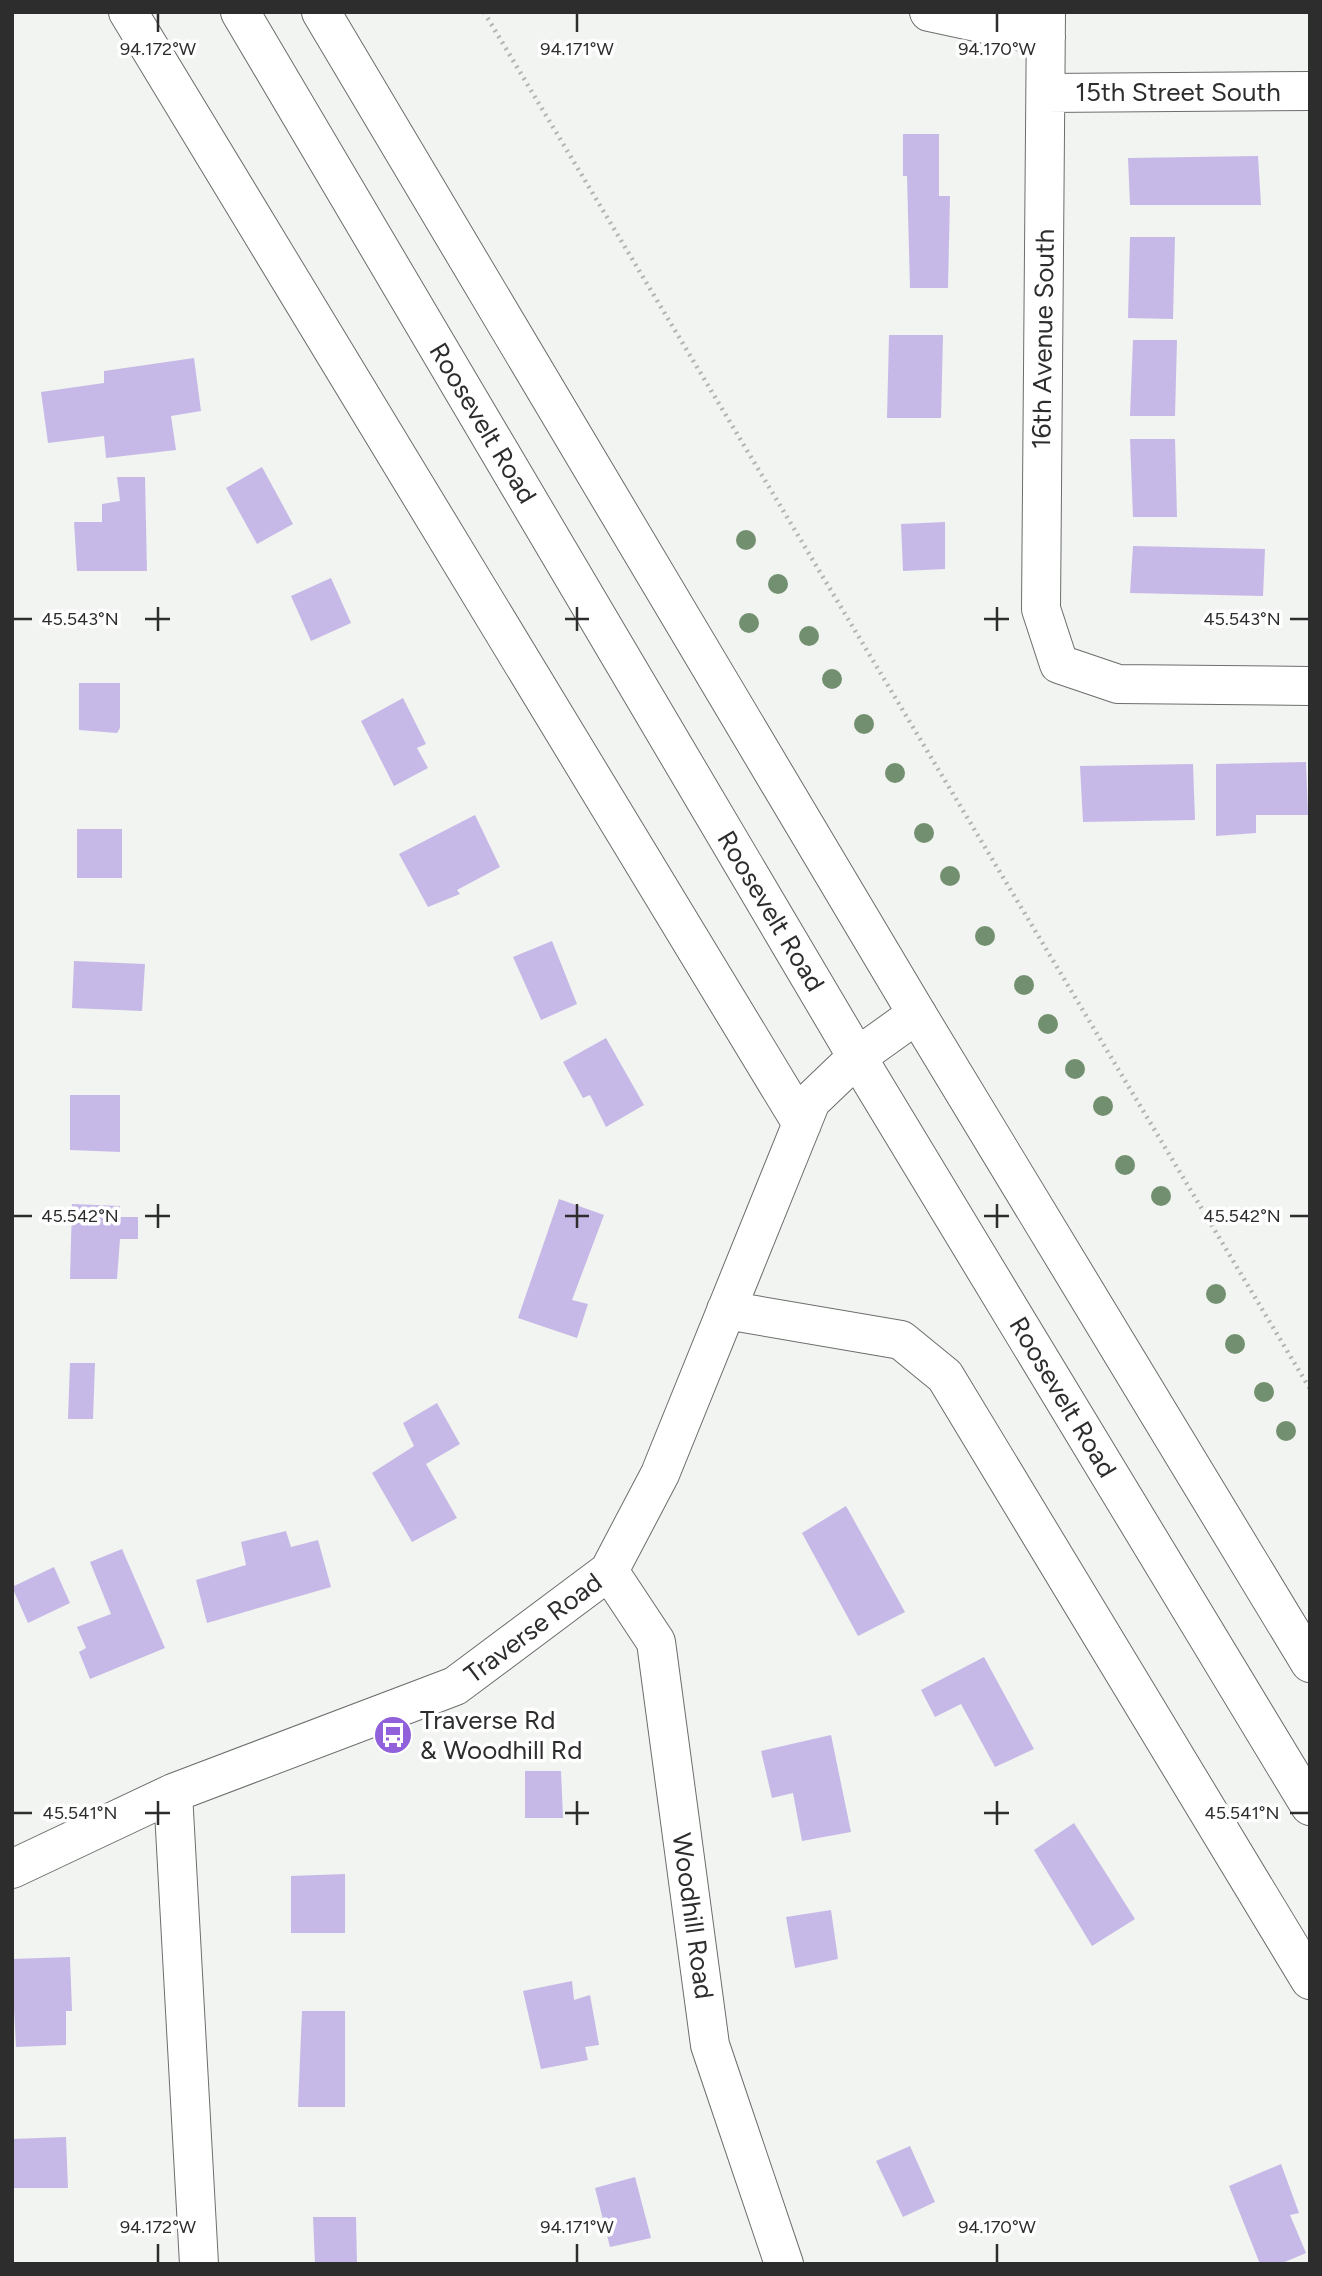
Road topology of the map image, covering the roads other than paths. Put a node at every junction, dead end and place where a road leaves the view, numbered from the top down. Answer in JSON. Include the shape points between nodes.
{"nodes":[{"id":1,"x":128,"y":12,"type":"edge"},
{"id":2,"x":240,"y":12,"type":"edge"},
{"id":3,"x":321,"y":12,"type":"edge"},
{"id":4,"x":929,"y":12,"type":"edge"},
{"id":5,"x":1046,"y":25,"type":"edge"},
{"id":6,"x":1310,"y":91,"type":"edge"},
{"id":7,"x":1046,"y":93,"type":"junction"},
{"id":8,"x":1310,"y":686,"type":"edge"},
{"id":9,"x":917,"y":1014,"type":"junction"},
{"id":10,"x":857,"y":1057,"type":"junction"},
{"id":11,"x":802,"y":1124,"type":"junction"},
{"id":12,"x":726,"y":1310,"type":"junction"},
{"id":13,"x":609,"y":1571,"type":"junction"},
{"id":14,"x":1310,"y":1663,"type":"edge"},
{"id":15,"x":173,"y":1793,"type":"junction"},
{"id":16,"x":1310,"y":1806,"type":"edge"},
{"id":17,"x":12,"y":1869,"type":"edge"},
{"id":18,"x":1310,"y":1980,"type":"edge"},
{"id":19,"x":199,"y":2264,"type":"edge"},
{"id":20,"x":784,"y":2264,"type":"edge"}],
"edges":[{"from":1,"to":11,"type":"street"},
{"from":2,"to":10,"type":"street","name":"Roosevelt Road"},
{"from":3,"to":9,"type":"street"},
{"from":4,"to":5,"type":"street"},
{"from":5,"to":7,"type":"street","name":"16th Avenue South"},
{"from":6,"to":7,"type":"street","name":"15th Street South"},
{"from":7,"to":8,"type":"street","name":"16th Avenue South","via":[[1041,609],[1059,664],[1118,684]]},
{"from":9,"to":10,"type":"street","name":"Traverse Road"},
{"from":9,"to":14,"type":"street"},
{"from":10,"to":11,"type":"street","name":"Traverse Road","via":[[811,1101]]},
{"from":10,"to":16,"type":"street","name":"Roosevelt Road"},
{"from":11,"to":12,"type":"street","name":"Traverse Road"},
{"from":12,"to":13,"type":"street","name":"Traverse Road","via":[[660,1474]]},
{"from":12,"to":18,"type":"street","via":[[901,1340],[945,1376]]},
{"from":13,"to":15,"type":"street","name":"Traverse Road","via":[[455,1686]]},
{"from":13,"to":20,"type":"street","name":"Woodhill Road","via":[[656,1642],[710,2045]]},
{"from":15,"to":17,"type":"street","name":"Traverse Road"},
{"from":15,"to":19,"type":"street"}]}
